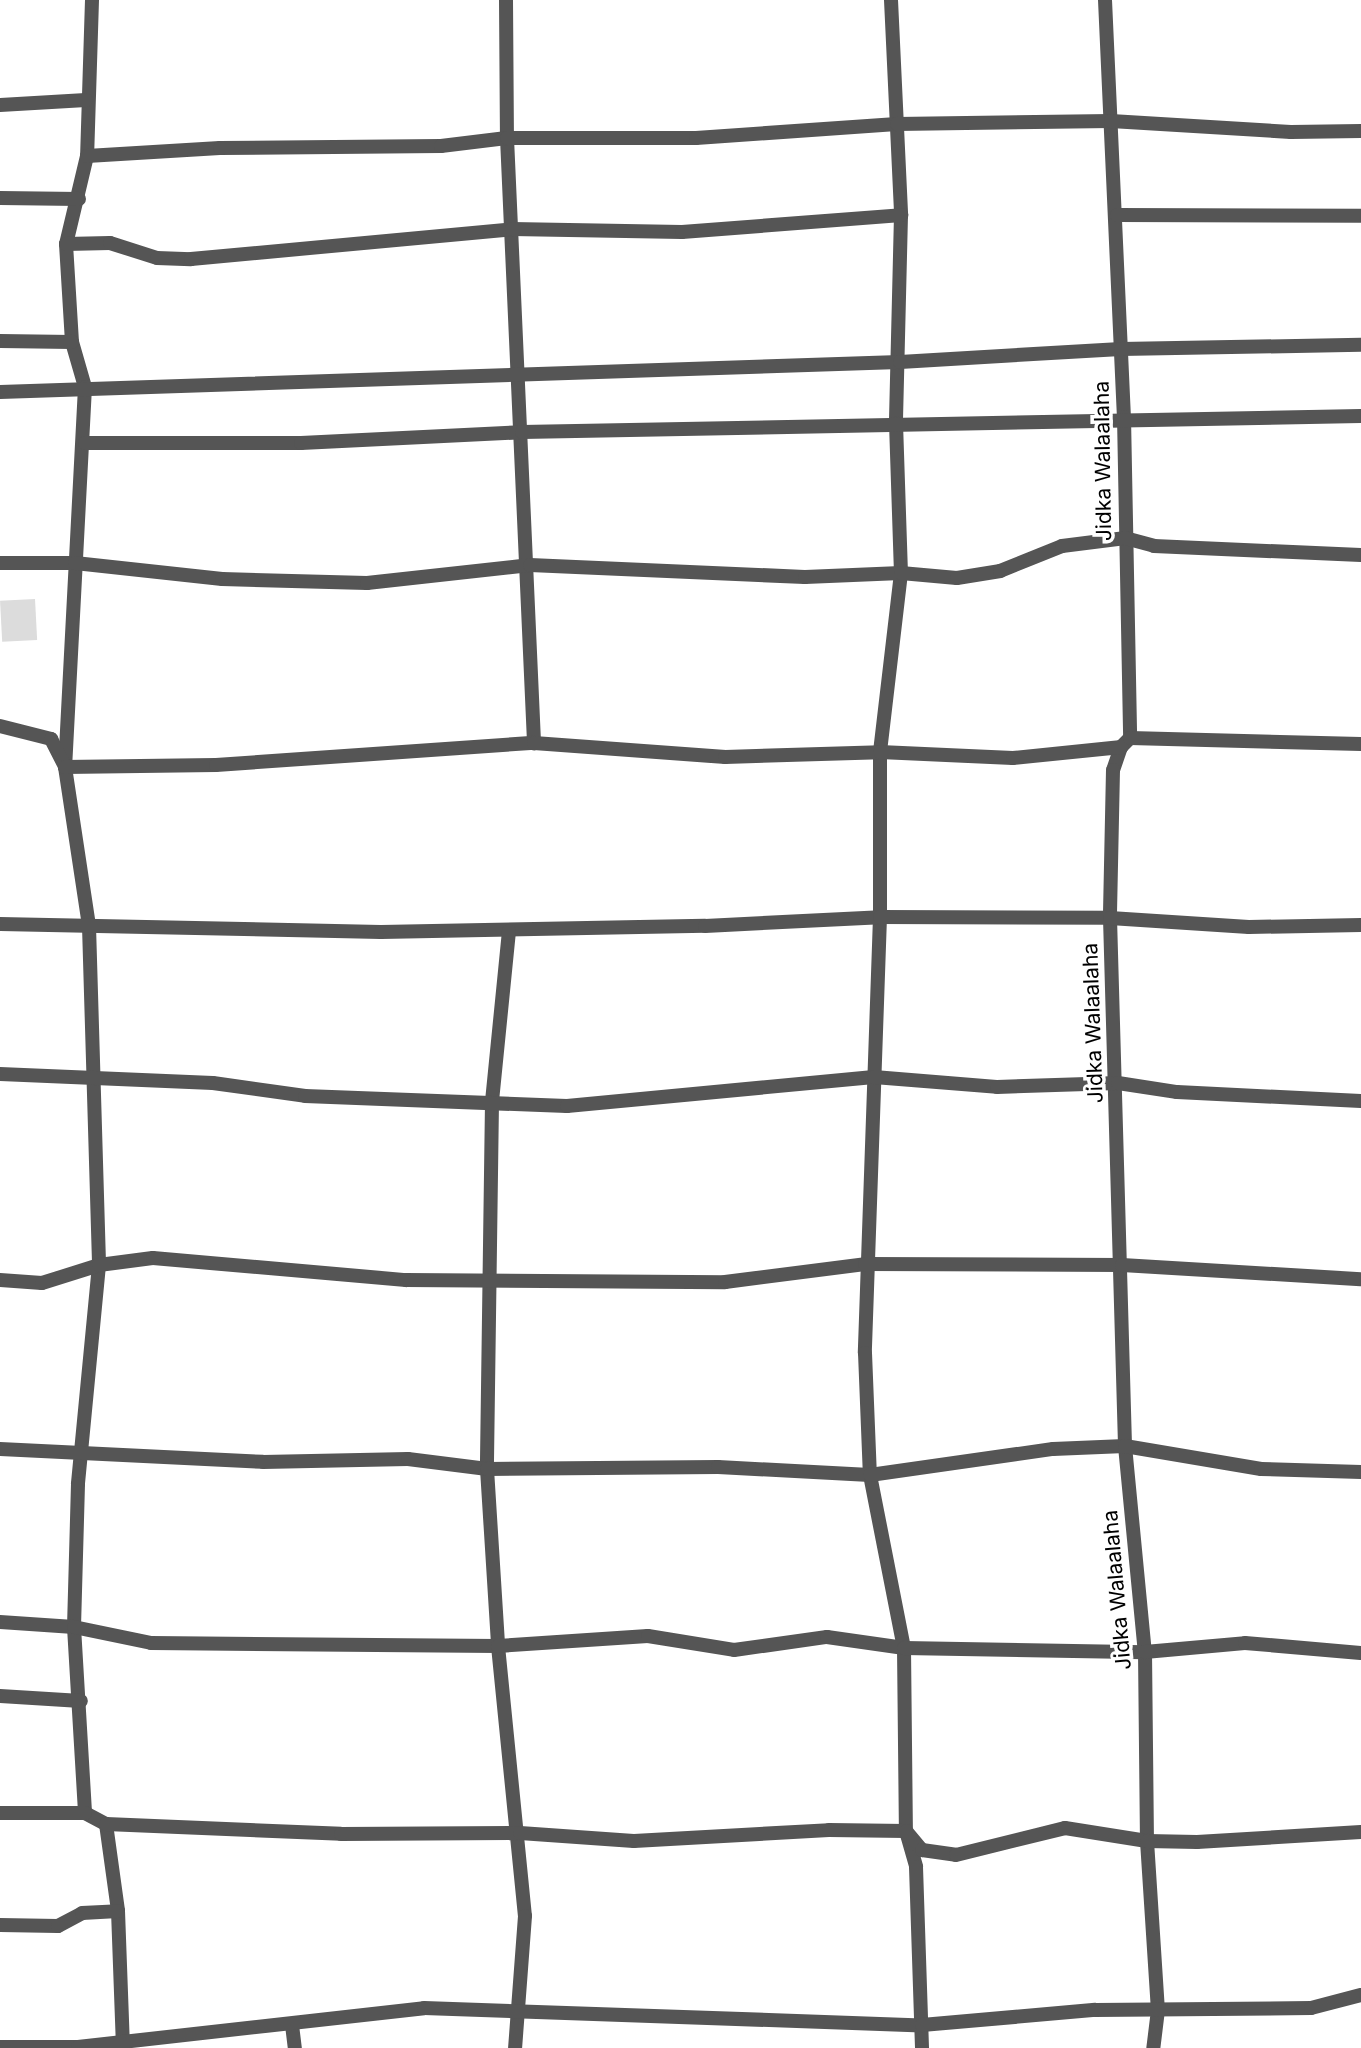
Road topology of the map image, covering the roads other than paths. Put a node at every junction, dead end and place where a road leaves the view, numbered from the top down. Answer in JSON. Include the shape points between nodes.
{"nodes":[{"id":1,"x":92,"y":0,"type":"edge"},
{"id":2,"x":506,"y":0,"type":"edge"},
{"id":3,"x":891,"y":0,"type":"edge"},
{"id":4,"x":1105,"y":0,"type":"edge"},
{"id":5,"x":86,"y":100,"type":"junction"},
{"id":6,"x":0,"y":105,"type":"edge"},
{"id":7,"x":1111,"y":121,"type":"junction"},
{"id":8,"x":897,"y":124,"type":"junction"},
{"id":9,"x":1361,"y":131,"type":"edge"},
{"id":10,"x":507,"y":138,"type":"junction"},
{"id":11,"x":87,"y":156,"type":"junction"},
{"id":12,"x":0,"y":198,"type":"edge"},
{"id":13,"x":79,"y":199,"type":"junction"},
{"id":14,"x":901,"y":215,"type":"junction"},
{"id":15,"x":1116,"y":215,"type":"junction"},
{"id":16,"x":1361,"y":216,"type":"edge"},
{"id":17,"x":512,"y":229,"type":"junction"},
{"id":18,"x":66,"y":244,"type":"junction"},
{"id":19,"x":0,"y":341,"type":"edge"},
{"id":20,"x":72,"y":342,"type":"junction"},
{"id":21,"x":1361,"y":345,"type":"edge"},
{"id":22,"x":1121,"y":349,"type":"junction"},
{"id":23,"x":901,"y":362,"type":"junction"},
{"id":24,"x":517,"y":373,"type":"junction"},
{"id":25,"x":85,"y":387,"type":"junction"},
{"id":26,"x":0,"y":392,"type":"edge"},
{"id":27,"x":1361,"y":416,"type":"edge"},
{"id":28,"x":1124,"y":417,"type":"junction"},
{"id":29,"x":896,"y":423,"type":"junction"},
{"id":30,"x":522,"y":432,"type":"junction"},
{"id":31,"x":85,"y":443,"type":"junction"},
{"id":32,"x":1125,"y":538,"type":"junction"},
{"id":33,"x":1361,"y":555,"type":"edge"},
{"id":34,"x":0,"y":563,"type":"edge"},
{"id":35,"x":75,"y":564,"type":"junction"},
{"id":36,"x":530,"y":565,"type":"junction"},
{"id":37,"x":901,"y":573,"type":"junction"},
{"id":38,"x":0,"y":726,"type":"edge"},
{"id":39,"x":534,"y":743,"type":"junction"},
{"id":40,"x":1125,"y":743,"type":"junction"},
{"id":41,"x":1361,"y":744,"type":"edge"},
{"id":42,"x":880,"y":752,"type":"junction"},
{"id":43,"x":65,"y":767,"type":"junction"},
{"id":44,"x":880,"y":917,"type":"junction"},
{"id":45,"x":1110,"y":918,"type":"junction"},
{"id":46,"x":0,"y":924,"type":"edge"},
{"id":47,"x":1361,"y":925,"type":"edge"},
{"id":48,"x":89,"y":926,"type":"junction"},
{"id":49,"x":509,"y":931,"type":"junction"},
{"id":50,"x":0,"y":1074,"type":"edge"},
{"id":51,"x":94,"y":1077,"type":"junction"},
{"id":52,"x":874,"y":1077,"type":"junction"},
{"id":53,"x":1118,"y":1083,"type":"junction"},
{"id":54,"x":1361,"y":1101,"type":"edge"},
{"id":55,"x":492,"y":1102,"type":"junction"},
{"id":56,"x":865,"y":1264,"type":"junction"},
{"id":57,"x":99,"y":1265,"type":"junction"},
{"id":58,"x":1122,"y":1265,"type":"junction"},
{"id":59,"x":490,"y":1277,"type":"junction"},
{"id":60,"x":1361,"y":1279,"type":"edge"},
{"id":61,"x":0,"y":1280,"type":"edge"},
{"id":62,"x":1125,"y":1446,"type":"junction"},
{"id":63,"x":0,"y":1449,"type":"edge"},
{"id":64,"x":82,"y":1453,"type":"junction"},
{"id":65,"x":487,"y":1469,"type":"junction"},
{"id":66,"x":1361,"y":1472,"type":"edge"},
{"id":67,"x":870,"y":1475,"type":"junction"},
{"id":68,"x":0,"y":1622,"type":"edge"},
{"id":69,"x":74,"y":1627,"type":"junction"},
{"id":70,"x":498,"y":1646,"type":"junction"},
{"id":71,"x":904,"y":1648,"type":"junction"},
{"id":72,"x":1145,"y":1652,"type":"junction"},
{"id":73,"x":1361,"y":1653,"type":"edge"},
{"id":74,"x":0,"y":1696,"type":"edge"},
{"id":75,"x":81,"y":1701,"type":"junction"},
{"id":76,"x":0,"y":1813,"type":"edge"},
{"id":77,"x":85,"y":1813,"type":"junction"},
{"id":78,"x":106,"y":1824,"type":"junction"},
{"id":79,"x":906,"y":1831,"type":"junction"},
{"id":80,"x":1361,"y":1832,"type":"edge"},
{"id":81,"x":520,"y":1833,"type":"junction"},
{"id":82,"x":1147,"y":1841,"type":"junction"},
{"id":83,"x":118,"y":1911,"type":"junction"},
{"id":84,"x":0,"y":1925,"type":"edge"},
{"id":85,"x":1361,"y":1995,"type":"edge"},
{"id":86,"x":520,"y":2008,"type":"junction"},
{"id":87,"x":1158,"y":2010,"type":"junction"},
{"id":88,"x":292,"y":2025,"type":"junction"},
{"id":89,"x":922,"y":2025,"type":"junction"},
{"id":90,"x":122,"y":2045,"type":"edge"},
{"id":91,"x":0,"y":2047,"type":"edge"},
{"id":92,"x":295,"y":2048,"type":"edge"},
{"id":93,"x":516,"y":2048,"type":"edge"},
{"id":94,"x":922,"y":2048,"type":"edge"},
{"id":95,"x":1153,"y":2048,"type":"edge"}],
"edges":[{"from":1,"to":5,"type":"street"},
{"from":2,"to":10,"type":"street"},
{"from":3,"to":8,"type":"street"},
{"from":4,"to":7,"type":"street","name":"Jidka Walaalaha"},
{"from":5,"to":6,"type":"street"},
{"from":5,"to":11,"type":"street"},
{"from":7,"to":8,"type":"street"},
{"from":7,"to":9,"type":"street","via":[[1291,132]]},
{"from":7,"to":15,"type":"street","name":"Jidka Walaalaha"},
{"from":8,"to":10,"type":"street","via":[[696,138]]},
{"from":8,"to":14,"type":"street"},
{"from":10,"to":11,"type":"street","via":[[441,146],[220,148]]},
{"from":10,"to":17,"type":"street"},
{"from":11,"to":13,"type":"street"},
{"from":12,"to":13,"type":"street"},
{"from":13,"to":18,"type":"street"},
{"from":14,"to":17,"type":"street","via":[[682,232]]},
{"from":14,"to":23,"type":"street"},
{"from":15,"to":16,"type":"street"},
{"from":15,"to":22,"type":"street","name":"Jidka Walaalaha"},
{"from":17,"to":18,"type":"street","via":[[191,259],[157,258],[110,243]]},
{"from":17,"to":24,"type":"street"},
{"from":18,"to":20,"type":"street"},
{"from":19,"to":20,"type":"street"},
{"from":20,"to":25,"type":"street"},
{"from":21,"to":22,"type":"street"},
{"from":22,"to":23,"type":"street"},
{"from":22,"to":28,"type":"street","name":"Jidka Walaalaha"},
{"from":23,"to":24,"type":"street"},
{"from":23,"to":29,"type":"street"},
{"from":24,"to":25,"type":"street"},
{"from":24,"to":30,"type":"street"},
{"from":25,"to":26,"type":"street"},
{"from":25,"to":31,"type":"street"},
{"from":27,"to":28,"type":"street"},
{"from":28,"to":29,"type":"street"},
{"from":28,"to":32,"type":"street","name":"Jidka Walaalaha"},
{"from":29,"to":30,"type":"street"},
{"from":29,"to":37,"type":"street"},
{"from":30,"to":31,"type":"street","via":[[301,443]]},
{"from":30,"to":36,"type":"street"},
{"from":31,"to":35,"type":"street"},
{"from":32,"to":33,"type":"street","via":[[1154,546]]},
{"from":32,"to":37,"type":"street","via":[[1062,546],[990,573],[957,578]]},
{"from":32,"to":40,"type":"street","name":"Jidka Walaalaha"},
{"from":34,"to":35,"type":"street"},
{"from":35,"to":36,"type":"street","via":[[222,579],[367,583]]},
{"from":35,"to":43,"type":"street"},
{"from":36,"to":37,"type":"street","via":[[805,577]]},
{"from":36,"to":39,"type":"street"},
{"from":37,"to":42,"type":"street"},
{"from":38,"to":43,"type":"street","via":[[51,739]]},
{"from":39,"to":42,"type":"street","via":[[724,757]]},
{"from":39,"to":43,"type":"street","via":[[216,765]]},
{"from":40,"to":41,"type":"street"},
{"from":40,"to":42,"type":"street","via":[[1013,758]]},
{"from":40,"to":45,"type":"street","name":"Jidka Walaalaha","via":[[1113,770]]},
{"from":42,"to":44,"type":"street"},
{"from":43,"to":48,"type":"street"},
{"from":44,"to":45,"type":"street"},
{"from":44,"to":49,"type":"street"},
{"from":44,"to":52,"type":"street"},
{"from":45,"to":47,"type":"street","via":[[1249,927]]},
{"from":45,"to":53,"type":"street","name":"Jidka Walaalaha"},
{"from":46,"to":48,"type":"street"},
{"from":48,"to":49,"type":"street"},
{"from":48,"to":51,"type":"street"},
{"from":49,"to":55,"type":"street"},
{"from":50,"to":51,"type":"street"},
{"from":51,"to":55,"type":"street","via":[[213,1083],[305,1097]]},
{"from":51,"to":57,"type":"street"},
{"from":52,"to":53,"type":"street","via":[[997,1087]]},
{"from":52,"to":55,"type":"street","via":[[567,1106]]},
{"from":52,"to":56,"type":"street"},
{"from":53,"to":54,"type":"street","via":[[1177,1092]]},
{"from":53,"to":58,"type":"street","name":"Jidka Walaalaha"},
{"from":55,"to":59,"type":"street"},
{"from":56,"to":58,"type":"street"},
{"from":56,"to":59,"type":"street","via":[[725,1282]]},
{"from":56,"to":67,"type":"street"},
{"from":57,"to":59,"type":"street","via":[[153,1258],[361,1278]]},
{"from":57,"to":61,"type":"street","via":[[42,1283]]},
{"from":57,"to":64,"type":"street"},
{"from":58,"to":60,"type":"street"},
{"from":58,"to":62,"type":"street","name":"Jidka Walaalaha"},
{"from":59,"to":65,"type":"street"},
{"from":62,"to":66,"type":"street","via":[[1262,1469]]},
{"from":62,"to":67,"type":"street","via":[[1052,1449]]},
{"from":62,"to":72,"type":"street","name":"Jidka Walaalaha"},
{"from":63,"to":64,"type":"street"},
{"from":64,"to":65,"type":"street","via":[[263,1462],[408,1459]]},
{"from":64,"to":69,"type":"street"},
{"from":65,"to":67,"type":"street","via":[[718,1467]]},
{"from":65,"to":70,"type":"street"},
{"from":67,"to":71,"type":"street"},
{"from":68,"to":69,"type":"street"},
{"from":69,"to":70,"type":"street","via":[[151,1643]]},
{"from":69,"to":75,"type":"street"},
{"from":70,"to":71,"type":"street","via":[[648,1636],[734,1650],[827,1637]]},
{"from":70,"to":81,"type":"street"},
{"from":71,"to":72,"type":"street"},
{"from":71,"to":79,"type":"street"},
{"from":72,"to":73,"type":"street","via":[[1245,1643]]},
{"from":72,"to":82,"type":"street","name":"Jidka Walaalaha"},
{"from":74,"to":75,"type":"street"},
{"from":75,"to":77,"type":"street"},
{"from":76,"to":77,"type":"street"},
{"from":77,"to":78,"type":"street"},
{"from":78,"to":81,"type":"street","via":[[341,1834]]},
{"from":78,"to":83,"type":"street"},
{"from":79,"to":81,"type":"street","via":[[829,1830],[634,1841]]},
{"from":79,"to":82,"type":"street","via":[[922,1850],[948,1855],[1065,1828]]},
{"from":79,"to":89,"type":"street","via":[[916,1867]]},
{"from":80,"to":82,"type":"street"},
{"from":81,"to":86,"type":"street","via":[[525,1916]]},
{"from":82,"to":87,"type":"street","name":"Jidka Walaalaha"},
{"from":83,"to":84,"type":"street","via":[[82,1913],[58,1926]]},
{"from":83,"to":90,"type":"street"},
{"from":85,"to":87,"type":"street","via":[[1311,2008]]},
{"from":86,"to":88,"type":"street","via":[[424,2008]]},
{"from":86,"to":89,"type":"street"},
{"from":86,"to":93,"type":"street","via":[[515,2019]]},
{"from":87,"to":89,"type":"street","via":[[1095,2010]]},
{"from":87,"to":95,"type":"street","name":"Jidka Walaalaha"},
{"from":88,"to":90,"type":"street"},
{"from":88,"to":92,"type":"street"},
{"from":89,"to":94,"type":"street"},
{"from":90,"to":91,"type":"street"}]}
